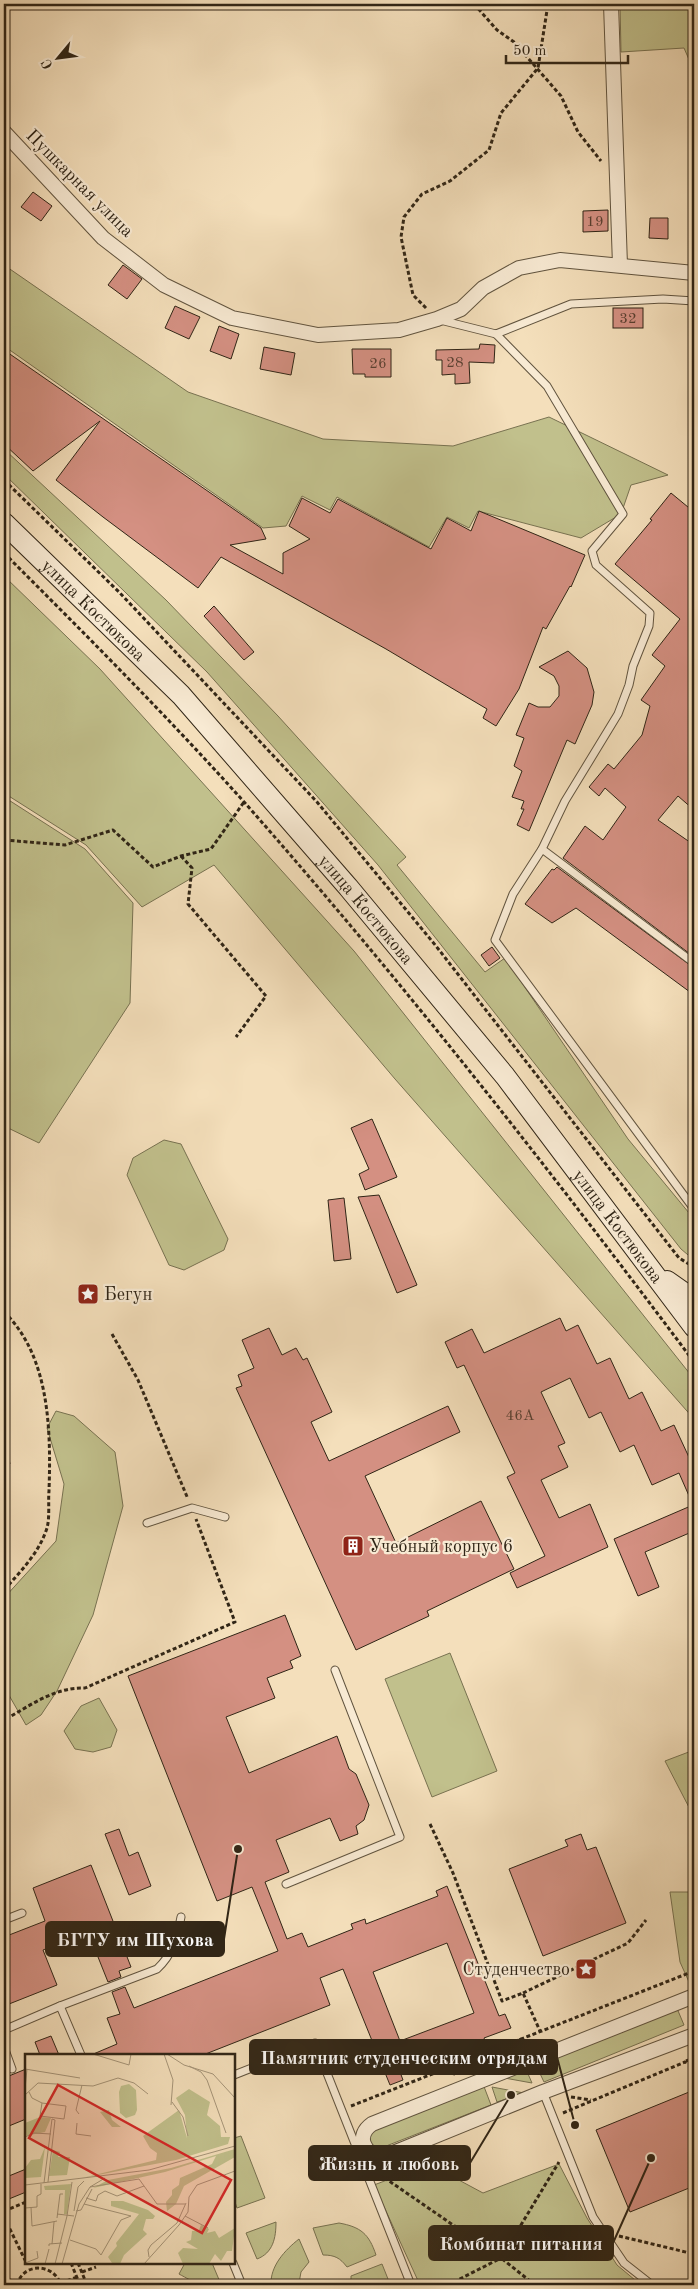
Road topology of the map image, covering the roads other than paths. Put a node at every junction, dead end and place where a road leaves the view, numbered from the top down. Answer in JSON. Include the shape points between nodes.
{"nodes":[{"id":1,"x":611,"y":4,"type":"edge"},
{"id":2,"x":4,"y":132,"type":"edge"},
{"id":3,"x":620,"y":265,"type":"junction"},
{"id":4,"x":694,"y":272,"type":"edge"},
{"id":5,"x":694,"y":302,"type":"edge"},
{"id":6,"x":437,"y":319,"type":"junction"},
{"id":7,"x":496,"y":334,"type":"junction"},
{"id":8,"x":4,"y":523,"type":"edge"},
{"id":9,"x":542,"y":849,"type":"junction"},
{"id":10,"x":694,"y":963,"type":"edge"},
{"id":11,"x":694,"y":1209,"type":"edge"},
{"id":12,"x":651,"y":1269,"type":"junction"},
{"id":13,"x":694,"y":1300,"type":"edge"},
{"id":14,"x":694,"y":1327,"type":"edge"},
{"id":15,"x":224,"y":1517,"type":"dead end"},
{"id":16,"x":148,"y":1523,"type":"dead end"},
{"id":17,"x":335,"y":1670,"type":"dead end"},
{"id":18,"x":286,"y":1884,"type":"dead end"},
{"id":19,"x":22,"y":1913,"type":"dead end"},
{"id":20,"x":181,"y":1917,"type":"dead end"},
{"id":21,"x":4,"y":1920,"type":"edge"},
{"id":22,"x":691,"y":1998,"type":"edge"},
{"id":23,"x":60,"y":2006,"type":"junction"},
{"id":24,"x":4,"y":2030,"type":"edge"},
{"id":25,"x":694,"y":2035,"type":"edge"},
{"id":26,"x":4,"y":2048,"type":"edge"},
{"id":27,"x":81,"y":2054,"type":"edge"},
{"id":28,"x":12,"y":2068,"type":"dead end"},
{"id":29,"x":235,"y":2075,"type":"edge"},
{"id":30,"x":543,"y":2092,"type":"junction"},
{"id":31,"x":233,"y":2264,"type":"edge"},
{"id":32,"x":242,"y":2285,"type":"edge"},
{"id":33,"x":411,"y":2285,"type":"edge"},
{"id":34,"x":652,"y":2285,"type":"edge"}],
"edges":[{"from":1,"to":3,"type":"street"},
{"from":2,"to":6,"type":"street","name":"Пушкарная улица","via":[[103,238],[164,286],[232,318],[318,335],[399,330]]},
{"from":3,"to":4,"type":"street","name":"Пушкарная улица"},
{"from":3,"to":6,"type":"street","name":"Пушкарная улица","via":[[560,260],[519,268],[483,288],[461,308]]},
{"from":5,"to":7,"type":"lane","via":[[663,299],[571,304]]},
{"from":6,"to":7,"type":"lane"},
{"from":7,"to":9,"type":"lane","via":[[547,386],[623,514],[592,551],[596,564],[650,612],[649,626],[618,714],[565,801]]},
{"from":8,"to":12,"type":"main road","name":"улица Костюкова","via":[[181,695],[348,887],[505,1076]]},
{"from":9,"to":10,"type":"lane"},
{"from":9,"to":11,"type":"lane","via":[[513,894],[495,940]]},
{"from":12,"to":13,"type":"main road"},
{"from":12,"to":14,"type":"main road","name":"улица Костюкова"},
{"from":15,"to":16,"type":"lane","via":[[192,1508]]},
{"from":17,"to":18,"type":"lane","via":[[400,1837]]},
{"from":19,"to":21,"type":"lane"},
{"from":20,"to":23,"type":"lane","via":[[176,1944],[167,1960],[157,1969]]},
{"from":22,"to":30,"type":"street","via":[[372,2124],[365,2128],[364,2145],[371,2155],[381,2158]]},
{"from":23,"to":24,"type":"lane"},
{"from":23,"to":27,"type":"lane"},
{"from":25,"to":30,"type":"street"},
{"from":26,"to":28,"type":"lane"},
{"from":29,"to":33,"type":"lane","via":[[315,2043]]},
{"from":30,"to":34,"type":"lane","via":[[593,2217],[624,2263]]},
{"from":31,"to":32,"type":"lane"}]}
